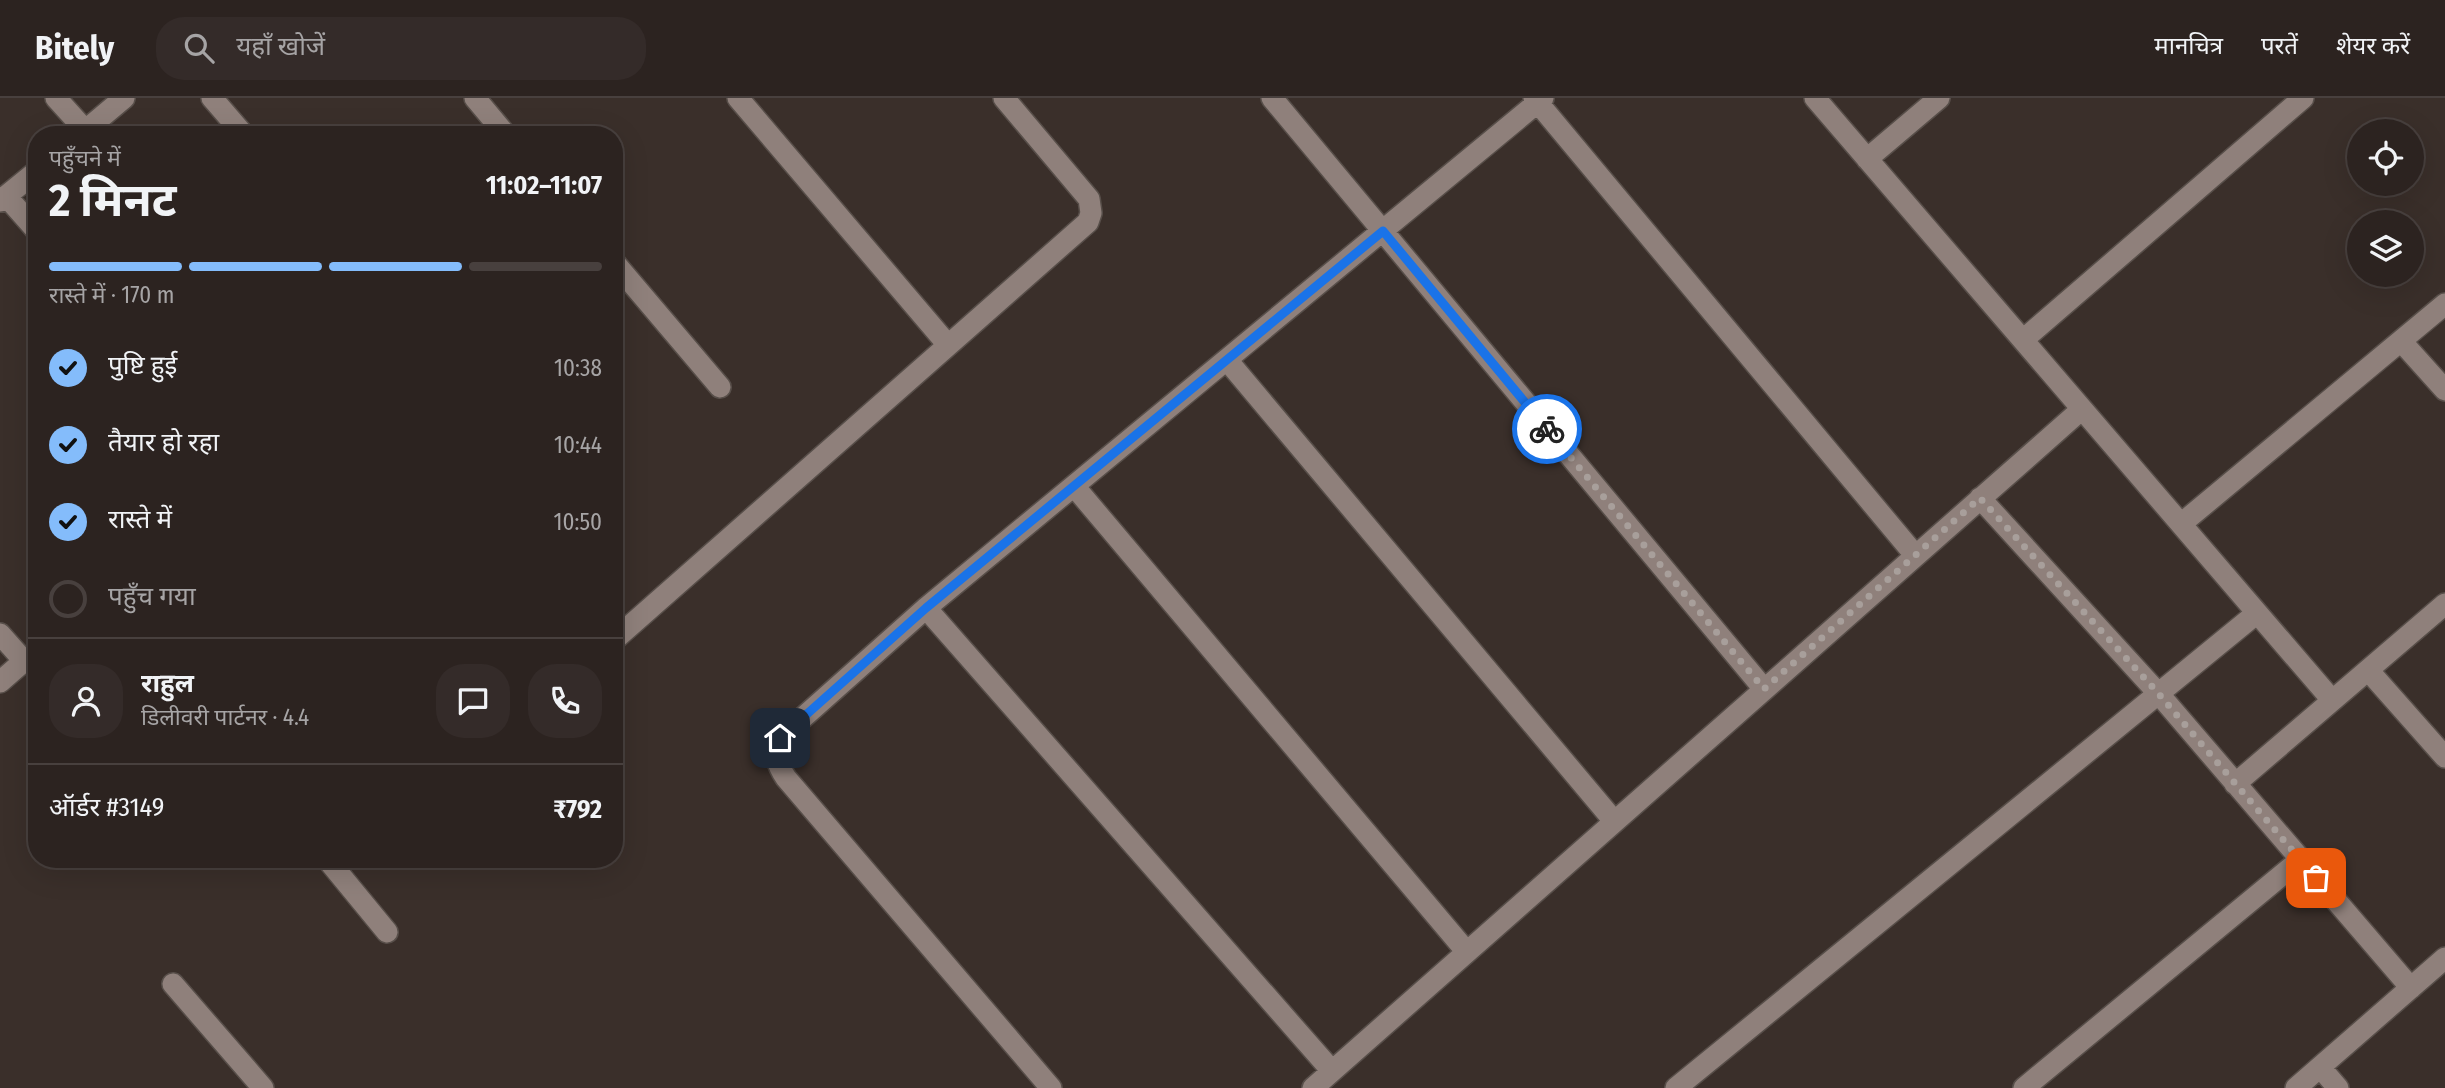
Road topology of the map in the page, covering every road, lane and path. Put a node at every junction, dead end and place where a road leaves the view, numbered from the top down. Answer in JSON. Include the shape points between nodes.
{"nodes":[{"id":1,"x":56,"y":98,"type":"edge"},
{"id":2,"x":124,"y":98,"type":"edge"},
{"id":3,"x":212,"y":98,"type":"edge"},
{"id":4,"x":475,"y":98,"type":"edge"},
{"id":5,"x":738,"y":98,"type":"edge"},
{"id":6,"x":1004,"y":98,"type":"edge"},
{"id":7,"x":1272,"y":98,"type":"edge"},
{"id":8,"x":1815,"y":98,"type":"edge"},
{"id":9,"x":1939,"y":98,"type":"edge"},
{"id":10,"x":2303,"y":98,"type":"edge"},
{"id":11,"x":1538,"y":99,"type":"edge"},
{"id":12,"x":77,"y":126,"type":"edge"},
{"id":13,"x":90,"y":126,"type":"edge"},
{"id":14,"x":236,"y":126,"type":"edge"},
{"id":15,"x":498,"y":126,"type":"edge"},
{"id":16,"x":1867,"y":159,"type":"junction"},
{"id":17,"x":28,"y":178,"type":"edge"},
{"id":18,"x":3,"y":199,"type":"edge"},
{"id":19,"x":28,"y":223,"type":"edge"},
{"id":20,"x":1383,"y":231,"type":"junction"},
{"id":21,"x":623,"y":273,"type":"edge"},
{"id":22,"x":2445,"y":304,"type":"edge"},
{"id":23,"x":2023,"y":340,"type":"junction"},
{"id":24,"x":2401,"y":341,"type":"junction"},
{"id":25,"x":948,"y":345,"type":"junction"},
{"id":26,"x":1227,"y":360,"type":"junction"},
{"id":27,"x":720,"y":387,"type":"dead end"},
{"id":28,"x":2445,"y":390,"type":"edge"},
{"id":29,"x":2082,"y":409,"type":"junction"},
{"id":30,"x":1074,"y":486,"type":"junction"},
{"id":31,"x":1980,"y":498,"type":"junction"},
{"id":32,"x":2181,"y":524,"type":"junction"},
{"id":33,"x":1915,"y":555,"type":"junction"},
{"id":34,"x":2445,"y":604,"type":"edge"},
{"id":35,"x":926,"y":608,"type":"junction"},
{"id":36,"x":2258,"y":613,"type":"junction"},
{"id":37,"x":623,"y":632,"type":"edge"},
{"id":38,"x":0,"y":634,"type":"edge"},
{"id":39,"x":28,"y":665,"type":"edge"},
{"id":40,"x":28,"y":669,"type":"edge"},
{"id":41,"x":2368,"y":670,"type":"junction"},
{"id":42,"x":0,"y":682,"type":"edge"},
{"id":43,"x":1764,"y":689,"type":"junction"},
{"id":44,"x":2158,"y":693,"type":"junction"},
{"id":45,"x":2332,"y":700,"type":"junction"},
{"id":46,"x":2445,"y":757,"type":"edge"},
{"id":47,"x":2235,"y":784,"type":"junction"},
{"id":48,"x":1614,"y":821,"type":"junction"},
{"id":49,"x":2300,"y":860,"type":"junction"},
{"id":50,"x":334,"y":868,"type":"edge"},
{"id":51,"x":387,"y":932,"type":"dead end"},
{"id":52,"x":1466,"y":951,"type":"junction"},
{"id":53,"x":2445,"y":958,"type":"edge"},
{"id":54,"x":173,"y":984,"type":"dead end"},
{"id":55,"x":2411,"y":988,"type":"junction"},
{"id":56,"x":2320,"y":1067,"type":"junction"},
{"id":57,"x":1332,"y":1071,"type":"junction"},
{"id":58,"x":263,"y":1088,"type":"edge"},
{"id":59,"x":1051,"y":1088,"type":"edge"},
{"id":60,"x":1313,"y":1088,"type":"edge"},
{"id":61,"x":1676,"y":1088,"type":"edge"},
{"id":62,"x":2024,"y":1088,"type":"edge"},
{"id":63,"x":2296,"y":1088,"type":"edge"},
{"id":64,"x":2339,"y":1088,"type":"edge"}],
"edges":[{"from":1,"to":12,"type":"street"},
{"from":2,"to":13,"type":"street"},
{"from":3,"to":14,"type":"street"},
{"from":4,"to":15,"type":"street"},
{"from":5,"to":25,"type":"street"},
{"from":6,"to":25,"type":"street","via":[[1081,187],[1091,213],[1078,233]]},
{"from":7,"to":20,"type":"street"},
{"from":8,"to":16,"type":"street"},
{"from":9,"to":16,"type":"street"},
{"from":10,"to":23,"type":"street"},
{"from":11,"to":20,"type":"street"},
{"from":11,"to":33,"type":"street"},
{"from":16,"to":23,"type":"street"},
{"from":17,"to":18,"type":"street"},
{"from":18,"to":19,"type":"street"},
{"from":20,"to":26,"type":"street"},
{"from":20,"to":43,"type":"street"},
{"from":21,"to":27,"type":"street"},
{"from":22,"to":24,"type":"street"},
{"from":23,"to":29,"type":"street"},
{"from":24,"to":28,"type":"street"},
{"from":24,"to":32,"type":"street"},
{"from":25,"to":37,"type":"street"},
{"from":26,"to":30,"type":"street"},
{"from":26,"to":48,"type":"street"},
{"from":29,"to":31,"type":"street"},
{"from":29,"to":32,"type":"street"},
{"from":30,"to":35,"type":"street"},
{"from":30,"to":52,"type":"street"},
{"from":31,"to":33,"type":"street"},
{"from":31,"to":44,"type":"street"},
{"from":32,"to":36,"type":"street"},
{"from":33,"to":43,"type":"street"},
{"from":34,"to":41,"type":"street"},
{"from":35,"to":57,"type":"street"},
{"from":35,"to":59,"type":"street","via":[[780,738],[775,751],[777,765]]},
{"from":36,"to":44,"type":"street"},
{"from":36,"to":45,"type":"street"},
{"from":38,"to":39,"type":"street"},
{"from":40,"to":42,"type":"street"},
{"from":41,"to":45,"type":"street"},
{"from":41,"to":46,"type":"street"},
{"from":43,"to":48,"type":"street"},
{"from":44,"to":47,"type":"street"},
{"from":44,"to":61,"type":"street"},
{"from":45,"to":47,"type":"street"},
{"from":47,"to":49,"type":"street"},
{"from":48,"to":52,"type":"street"},
{"from":49,"to":55,"type":"street"},
{"from":49,"to":62,"type":"street"},
{"from":50,"to":51,"type":"street"},
{"from":52,"to":57,"type":"street"},
{"from":53,"to":55,"type":"street"},
{"from":54,"to":58,"type":"street"},
{"from":55,"to":56,"type":"street"},
{"from":56,"to":63,"type":"street"},
{"from":56,"to":64,"type":"street"},
{"from":57,"to":60,"type":"street"}]}
